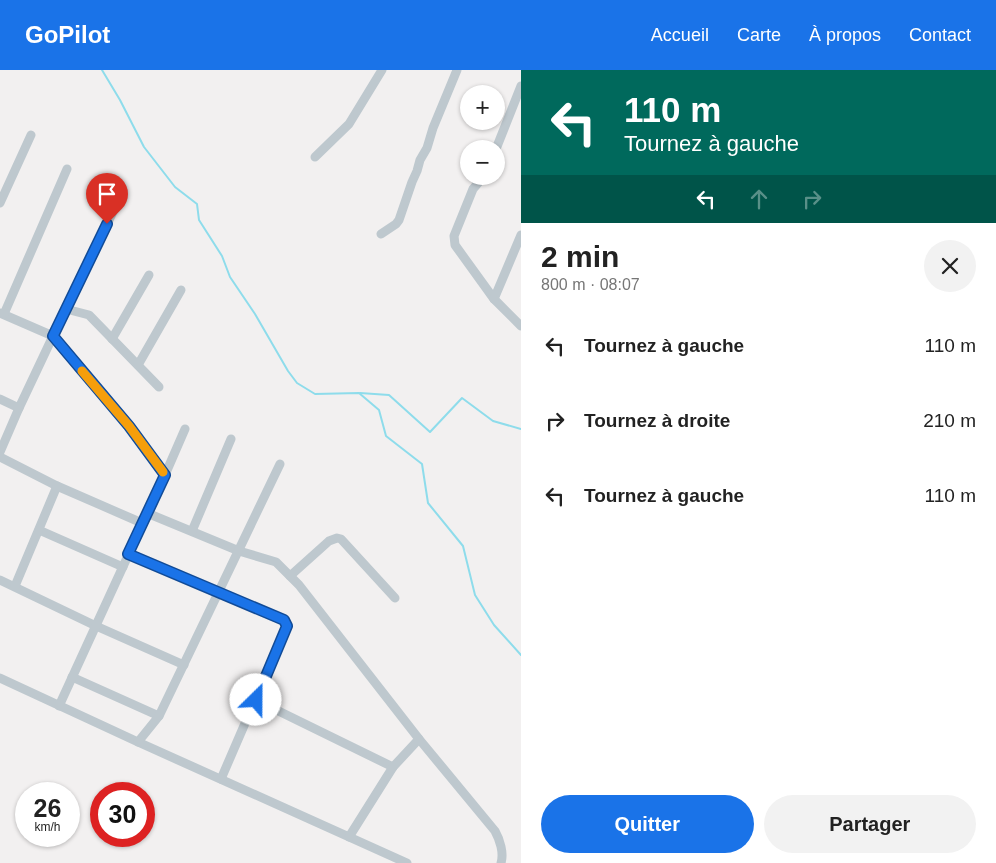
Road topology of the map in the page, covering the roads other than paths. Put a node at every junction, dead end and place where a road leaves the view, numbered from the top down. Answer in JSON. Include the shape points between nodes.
{"nodes":[{"id":1,"x":382,"y":70,"type":"edge"},
{"id":2,"x":457,"y":70,"type":"edge"},
{"id":3,"x":521,"y":86,"type":"edge"},
{"id":4,"x":31,"y":135,"type":"dead end"},
{"id":5,"x":500,"y":140,"type":"edge"},
{"id":6,"x":315,"y":157,"type":"dead end"},
{"id":7,"x":67,"y":168,"type":"dead end"},
{"id":8,"x":476,"y":185,"type":"edge"},
{"id":9,"x":123,"y":191,"type":"dead end"},
{"id":10,"x":0,"y":203,"type":"edge"},
{"id":11,"x":381,"y":234,"type":"dead end"},
{"id":12,"x":521,"y":235,"type":"edge"},
{"id":13,"x":149,"y":275,"type":"dead end"},
{"id":14,"x":181,"y":290,"type":"dead end"},
{"id":15,"x":494,"y":299,"type":"junction"},
{"id":16,"x":66,"y":309,"type":"junction"},
{"id":17,"x":2,"y":314,"type":"edge"},
{"id":18,"x":521,"y":326,"type":"edge"},
{"id":19,"x":53,"y":336,"type":"junction"},
{"id":20,"x":112,"y":339,"type":"junction"},
{"id":21,"x":138,"y":365,"type":"junction"},
{"id":22,"x":159,"y":387,"type":"dead end"},
{"id":23,"x":0,"y":399,"type":"edge"},
{"id":24,"x":19,"y":408,"type":"junction"},
{"id":25,"x":185,"y":429,"type":"dead end"},
{"id":26,"x":231,"y":439,"type":"dead end"},
{"id":27,"x":0,"y":452,"type":"edge"},
{"id":28,"x":0,"y":457,"type":"edge"},
{"id":29,"x":280,"y":464,"type":"dead end"},
{"id":30,"x":165,"y":475,"type":"junction"},
{"id":31,"x":57,"y":486,"type":"junction"},
{"id":32,"x":147,"y":513,"type":"junction"},
{"id":33,"x":142,"y":523,"type":"junction"},
{"id":34,"x":39,"y":530,"type":"junction"},
{"id":35,"x":192,"y":531,"type":"junction"},
{"id":36,"x":239,"y":551,"type":"junction"},
{"id":37,"x":128,"y":554,"type":"junction"},
{"id":38,"x":123,"y":567,"type":"junction"},
{"id":39,"x":290,"y":576,"type":"junction"},
{"id":40,"x":0,"y":580,"type":"edge"},
{"id":41,"x":15,"y":586,"type":"junction"},
{"id":42,"x":219,"y":593,"type":"junction"},
{"id":43,"x":395,"y":598,"type":"dead end"},
{"id":44,"x":96,"y":626,"type":"junction"},
{"id":45,"x":184,"y":665,"type":"junction"},
{"id":46,"x":72,"y":677,"type":"junction"},
{"id":47,"x":0,"y":678,"type":"edge"},
{"id":48,"x":256,"y":700,"type":"junction"},
{"id":49,"x":59,"y":706,"type":"junction"},
{"id":50,"x":159,"y":716,"type":"junction"},
{"id":51,"x":419,"y":739,"type":"junction"},
{"id":52,"x":138,"y":742,"type":"junction"},
{"id":53,"x":393,"y":767,"type":"junction"},
{"id":54,"x":221,"y":779,"type":"junction"},
{"id":55,"x":349,"y":837,"type":"junction"},
{"id":56,"x":408,"y":863,"type":"edge"},
{"id":57,"x":500,"y":863,"type":"edge"}],
"edges":[{"from":1,"to":6,"type":"street","via":[[349,124]]},
{"from":2,"to":11,"type":"street","via":[[399,220]]},
{"from":3,"to":5,"type":"street"},
{"from":4,"to":10,"type":"street"},
{"from":7,"to":17,"type":"street"},
{"from":8,"to":15,"type":"street","via":[[454,236],[455,244]]},
{"from":9,"to":16,"type":"street"},
{"from":12,"to":15,"type":"street"},
{"from":13,"to":20,"type":"street"},
{"from":14,"to":21,"type":"street"},
{"from":15,"to":18,"type":"street"},
{"from":16,"to":19,"type":"street"},
{"from":16,"to":20,"type":"street","via":[[89,315]]},
{"from":17,"to":19,"type":"street"},
{"from":19,"to":24,"type":"street"},
{"from":19,"to":30,"type":"street","via":[[129,426]]},
{"from":20,"to":21,"type":"street"},
{"from":21,"to":22,"type":"street"},
{"from":23,"to":24,"type":"street"},
{"from":24,"to":27,"type":"street"},
{"from":25,"to":30,"type":"street"},
{"from":26,"to":35,"type":"street"},
{"from":28,"to":31,"type":"street"},
{"from":29,"to":36,"type":"street"},
{"from":30,"to":32,"type":"street"},
{"from":31,"to":33,"type":"street"},
{"from":31,"to":34,"type":"street"},
{"from":32,"to":33,"type":"street"},
{"from":32,"to":35,"type":"street"},
{"from":33,"to":37,"type":"street"},
{"from":34,"to":38,"type":"street"},
{"from":34,"to":41,"type":"street"},
{"from":35,"to":36,"type":"street"},
{"from":36,"to":39,"type":"street","via":[[276,562]]},
{"from":36,"to":42,"type":"street"},
{"from":37,"to":38,"type":"street"},
{"from":37,"to":42,"type":"street"},
{"from":38,"to":44,"type":"street"},
{"from":39,"to":43,"type":"street","via":[[329,541],[337,538]]},
{"from":39,"to":51,"type":"street"},
{"from":40,"to":41,"type":"street"},
{"from":41,"to":44,"type":"street"},
{"from":42,"to":45,"type":"street"},
{"from":42,"to":48,"type":"street","via":[[284,620],[287,626]]},
{"from":44,"to":45,"type":"street"},
{"from":44,"to":46,"type":"street"},
{"from":45,"to":50,"type":"street"},
{"from":46,"to":49,"type":"street"},
{"from":46,"to":50,"type":"street"},
{"from":47,"to":49,"type":"street"},
{"from":48,"to":53,"type":"street"},
{"from":48,"to":54,"type":"street"},
{"from":49,"to":52,"type":"street"},
{"from":50,"to":52,"type":"street"},
{"from":51,"to":53,"type":"street"},
{"from":51,"to":57,"type":"street","via":[[495,831],[502,858]]},
{"from":52,"to":54,"type":"street"},
{"from":53,"to":55,"type":"street"},
{"from":54,"to":55,"type":"street"},
{"from":55,"to":56,"type":"street"}]}
